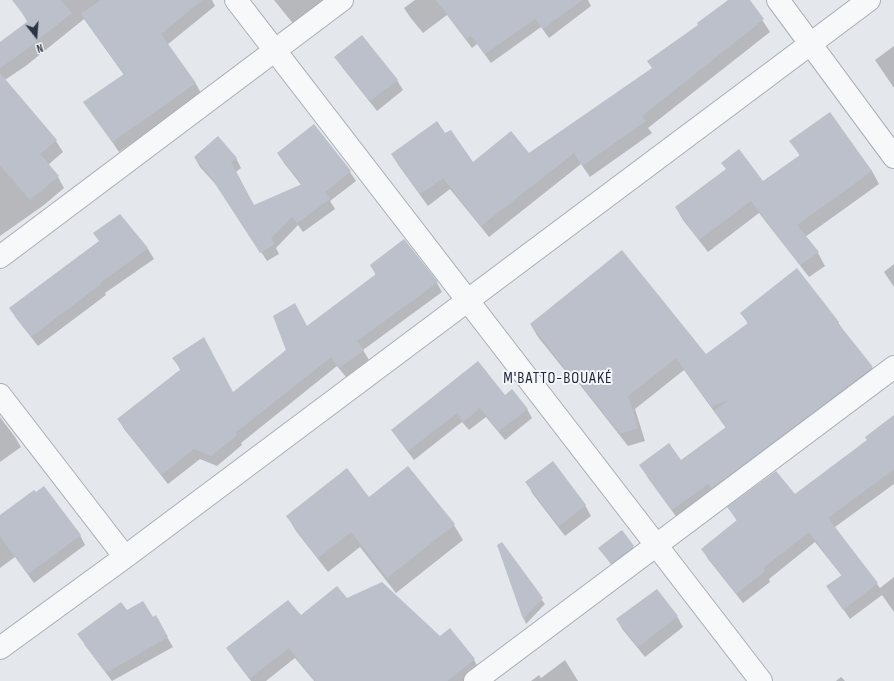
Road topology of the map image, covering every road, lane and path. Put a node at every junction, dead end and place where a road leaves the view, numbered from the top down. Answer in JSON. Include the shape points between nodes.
{"nodes":[{"id":1,"x":236,"y":0,"type":"edge"},
{"id":2,"x":342,"y":0,"type":"edge"},
{"id":3,"x":778,"y":0,"type":"edge"},
{"id":4,"x":869,"y":0,"type":"edge"},
{"id":5,"x":810,"y":44,"type":"junction"},
{"id":6,"x":275,"y":50,"type":"junction"},
{"id":7,"x":894,"y":157,"type":"edge"},
{"id":8,"x":0,"y":257,"type":"edge"},
{"id":9,"x":467,"y":301,"type":"junction"},
{"id":10,"x":894,"y":367,"type":"edge"},
{"id":11,"x":0,"y":395,"type":"edge"},
{"id":12,"x":656,"y":545,"type":"junction"},
{"id":13,"x":125,"y":557,"type":"junction"},
{"id":14,"x":0,"y":648,"type":"edge"},
{"id":15,"x":475,"y":681,"type":"edge"},
{"id":16,"x":761,"y":681,"type":"edge"}],
"edges":[{"from":1,"to":6,"type":"street"},
{"from":2,"to":6,"type":"street"},
{"from":3,"to":5,"type":"street"},
{"from":4,"to":5,"type":"street"},
{"from":5,"to":7,"type":"street"},
{"from":5,"to":9,"type":"street"},
{"from":6,"to":8,"type":"street"},
{"from":6,"to":9,"type":"street"},
{"from":9,"to":12,"type":"street"},
{"from":9,"to":13,"type":"street"},
{"from":10,"to":12,"type":"street"},
{"from":11,"to":13,"type":"street"},
{"from":12,"to":15,"type":"street"},
{"from":12,"to":16,"type":"street"},
{"from":13,"to":14,"type":"street"}]}
